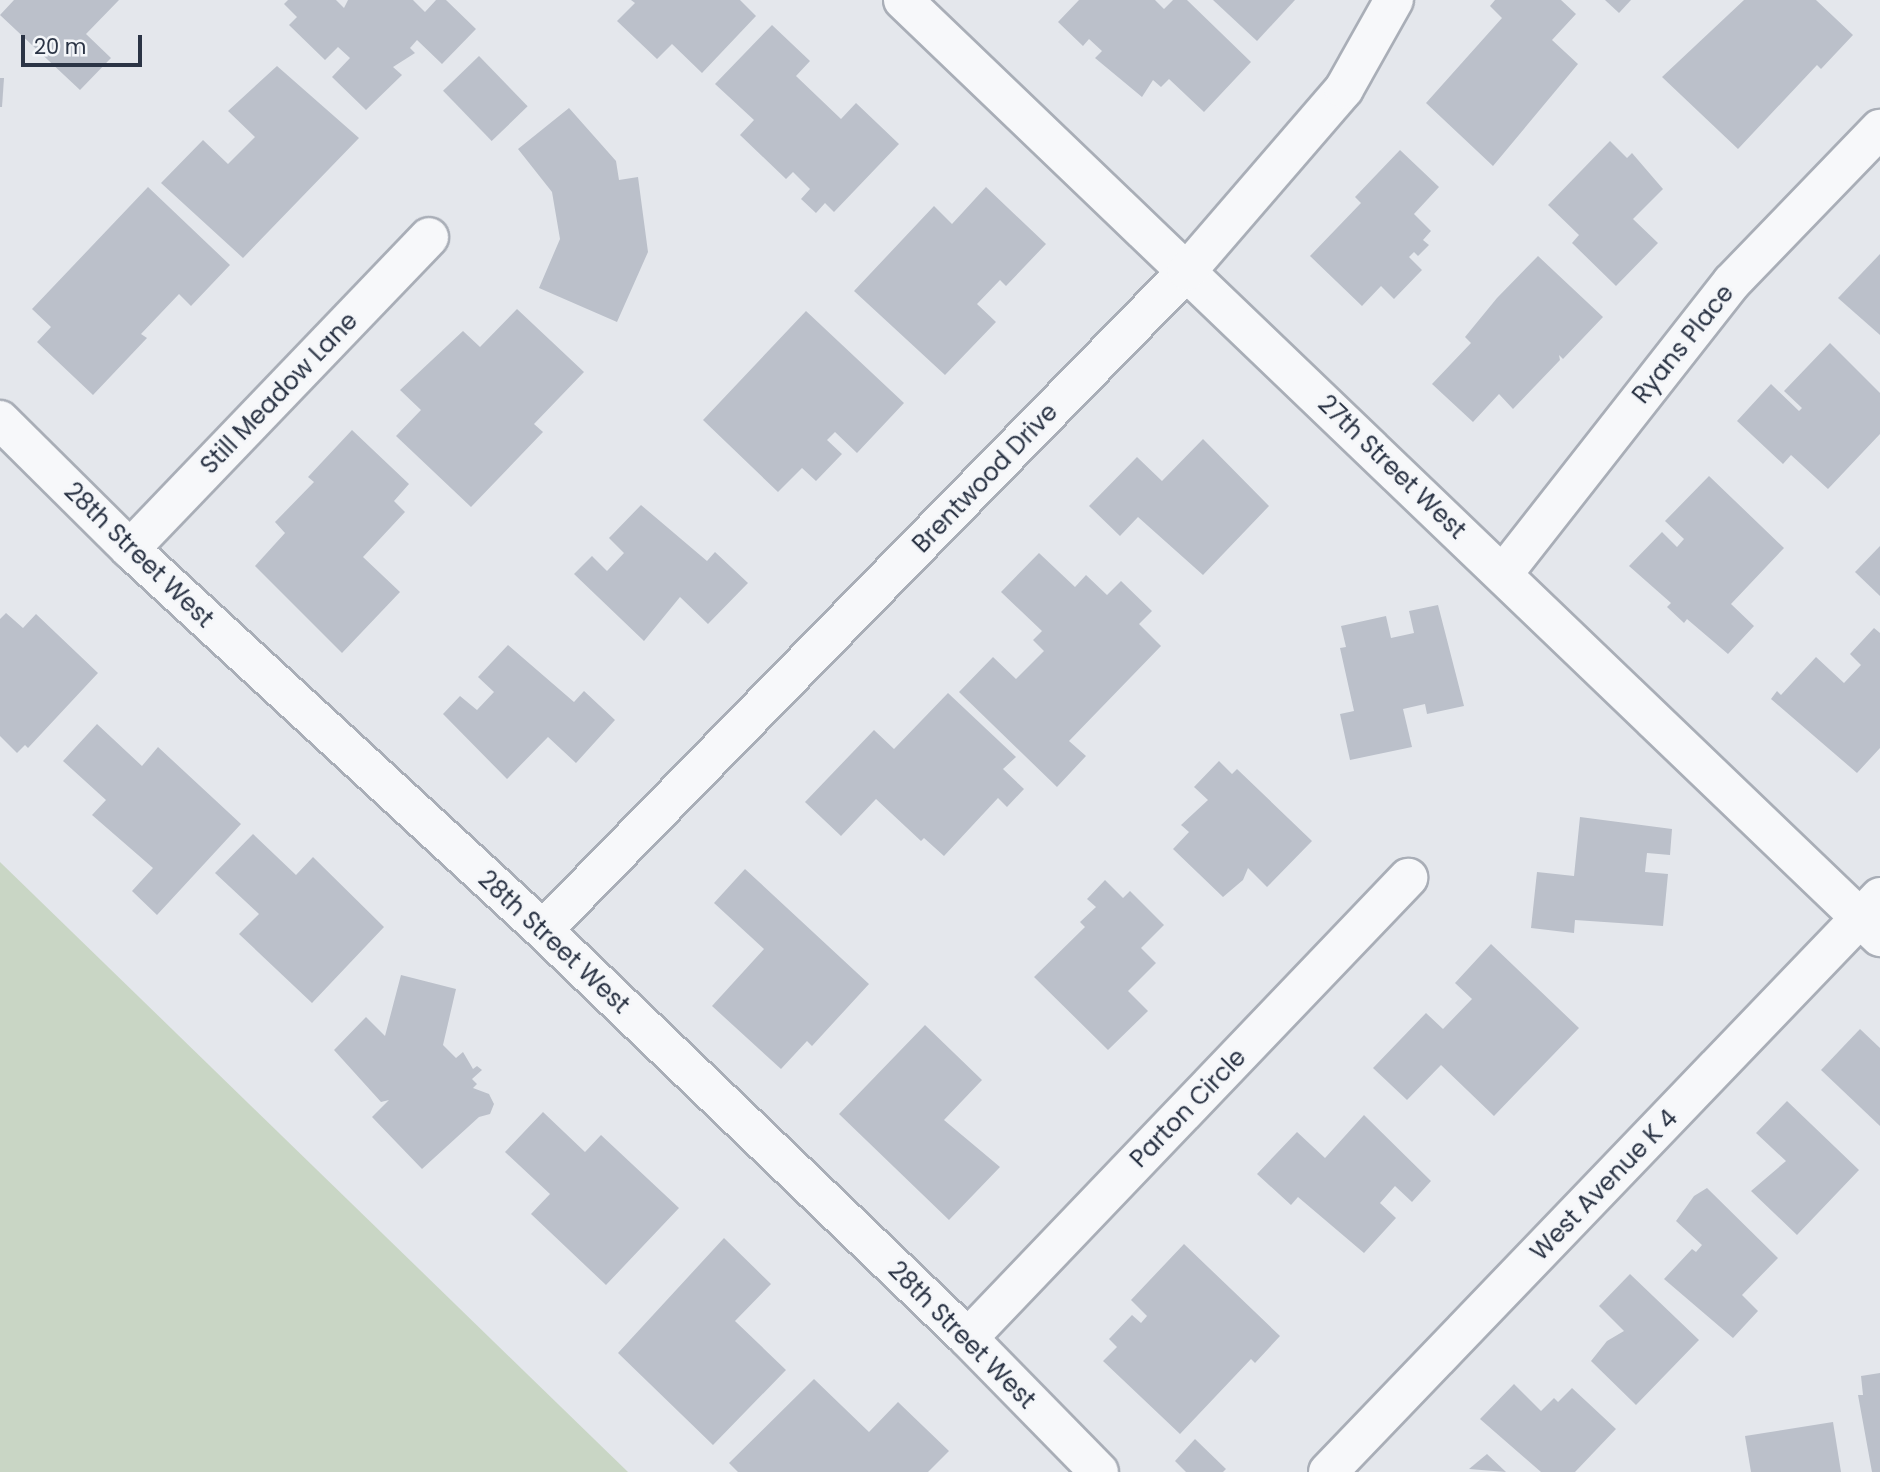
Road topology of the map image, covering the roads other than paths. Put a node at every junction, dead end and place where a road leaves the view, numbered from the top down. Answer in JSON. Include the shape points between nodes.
{"nodes":[{"id":1,"x":903,"y":0,"type":"edge"},
{"id":2,"x":1394,"y":0,"type":"edge"},
{"id":3,"x":1880,"y":129,"type":"edge"},
{"id":4,"x":429,"y":237,"type":"dead end"},
{"id":5,"x":1187,"y":271,"type":"junction"},
{"id":6,"x":0,"y":420,"type":"edge"},
{"id":7,"x":130,"y":549,"type":"junction"},
{"id":8,"x":1503,"y":573,"type":"junction"},
{"id":9,"x":1408,"y":878,"type":"dead end"},
{"id":10,"x":1873,"y":917,"type":"edge"},
{"id":11,"x":543,"y":930,"type":"junction"},
{"id":12,"x":968,"y":1338,"type":"junction"},
{"id":13,"x":1099,"y":1472,"type":"edge"},
{"id":14,"x":1328,"y":1472,"type":"edge"}],
"edges":[{"from":1,"to":5,"type":"street","name":"27th Street West"},
{"from":2,"to":5,"type":"street","name":"Brentwood Drive","via":[[1344,89]]},
{"from":3,"to":8,"type":"street","name":"Ryans Place","via":[[1732,282]]},
{"from":4,"to":7,"type":"street","name":"Still Meadow Lane"},
{"from":5,"to":8,"type":"street","name":"27th Street West"},
{"from":5,"to":11,"type":"street","name":"Brentwood Drive"},
{"from":6,"to":7,"type":"street","name":"28th Street West"},
{"from":7,"to":11,"type":"street","name":"28th Street West"},
{"from":8,"to":10,"type":"street","name":"27th Street West"},
{"from":9,"to":12,"type":"street","name":"Parton Circle"},
{"from":10,"to":14,"type":"street","name":"West Avenue K 4"},
{"from":11,"to":12,"type":"street","name":"28th Street West"},
{"from":12,"to":13,"type":"street","name":"28th Street West"}]}
